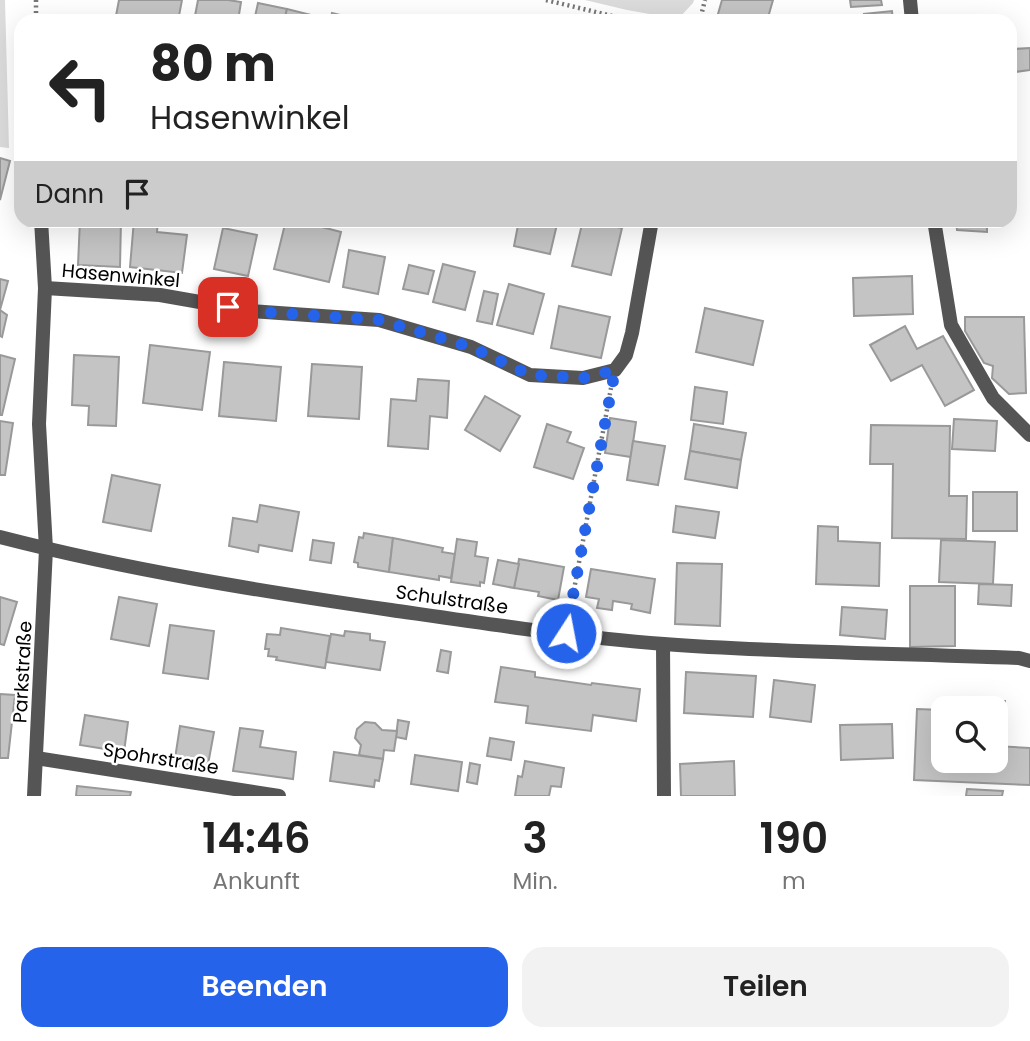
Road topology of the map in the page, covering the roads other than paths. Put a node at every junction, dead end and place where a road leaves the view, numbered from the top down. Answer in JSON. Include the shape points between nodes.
{"nodes":[{"id":1,"x":41,"y":228,"type":"edge"},
{"id":2,"x":651,"y":228,"type":"edge"},
{"id":3,"x":935,"y":228,"type":"edge"},
{"id":4,"x":45,"y":288,"type":"junction"},
{"id":5,"x":1030,"y":435,"type":"edge"},
{"id":6,"x":0,"y":537,"type":"edge"},
{"id":7,"x":46,"y":549,"type":"junction"},
{"id":8,"x":663,"y":644,"type":"junction"},
{"id":9,"x":1030,"y":662,"type":"edge"},
{"id":10,"x":37,"y":758,"type":"junction"},
{"id":11,"x":34,"y":796,"type":"edge"},
{"id":12,"x":279,"y":796,"type":"edge"},
{"id":13,"x":664,"y":796,"type":"edge"}],
"edges":[{"from":1,"to":4,"type":"street","name":"Hasenwinkel"},
{"from":2,"to":4,"type":"street","name":"Hasenwinkel","via":[[626,355],[615,370],[583,378],[530,375],[471,347],[379,320],[251,311],[160,295]]},
{"from":3,"to":5,"type":"street","via":[[951,325],[993,398]]},
{"from":4,"to":7,"type":"street","name":"Hasenwinkel","via":[[39,424]]},
{"from":6,"to":7,"type":"street","name":"Schulstraße"},
{"from":7,"to":8,"type":"street","name":"Schulstraße","via":[[320,600]]},
{"from":7,"to":10,"type":"street","name":"Parkstraße"},
{"from":8,"to":9,"type":"street","name":"Schulstraße","via":[[832,654],[1019,657]]},
{"from":8,"to":13,"type":"street"},
{"from":10,"to":11,"type":"street","name":"Parkstraße"},
{"from":10,"to":12,"type":"street","name":"Spohrstraße"}]}
